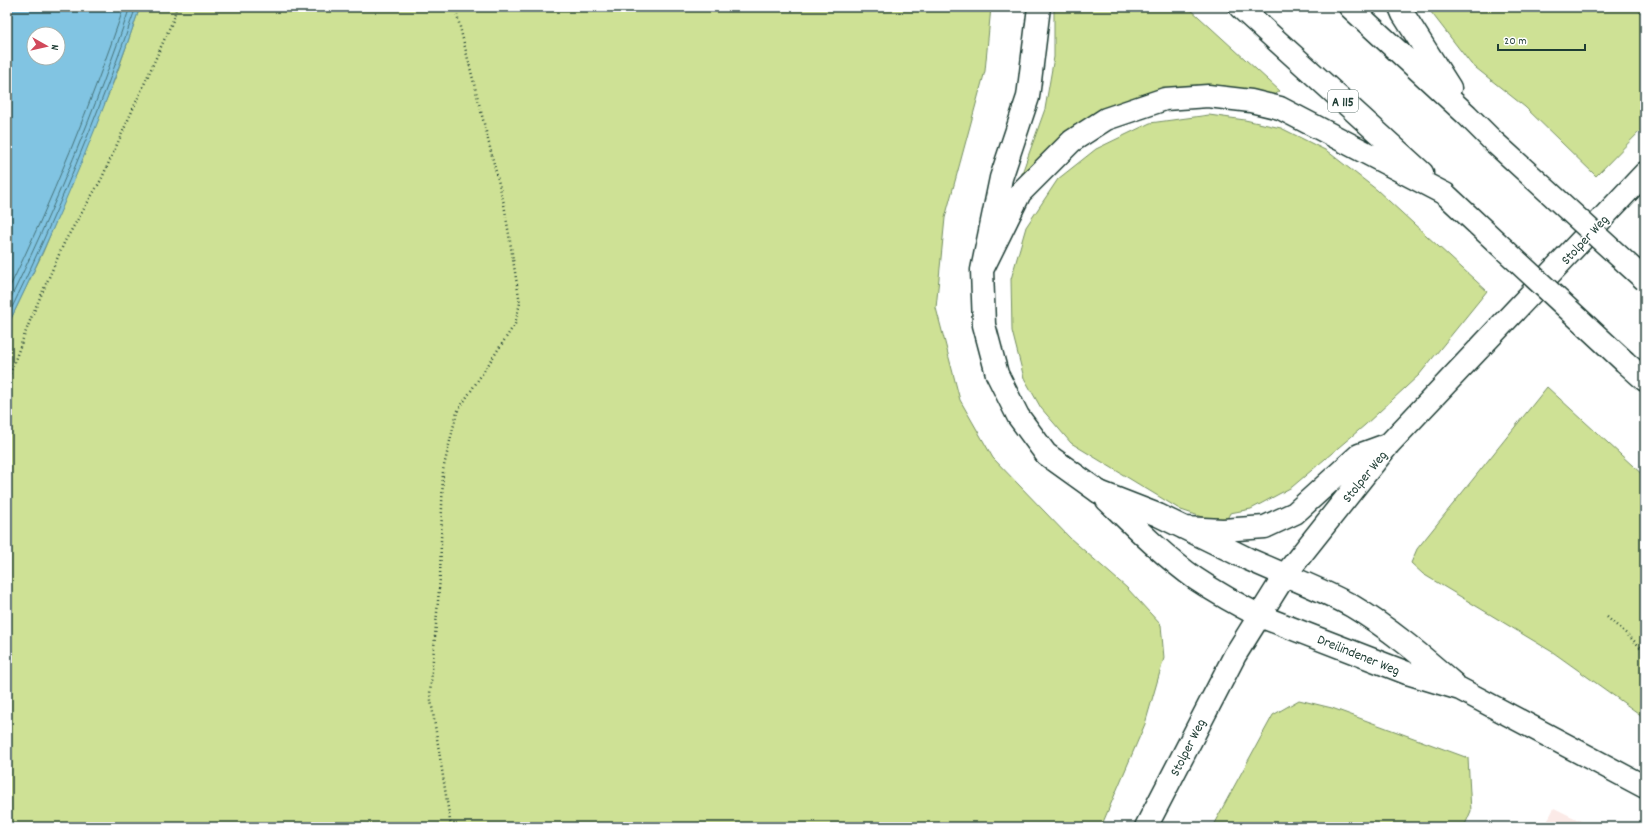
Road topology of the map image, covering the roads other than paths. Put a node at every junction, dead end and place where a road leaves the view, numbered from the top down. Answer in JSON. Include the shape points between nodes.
{"nodes":[{"id":1,"x":1039,"y":7,"type":"edge"},
{"id":2,"x":1240,"y":7,"type":"edge"},
{"id":3,"x":1350,"y":7,"type":"edge"},
{"id":4,"x":1400,"y":7,"type":"edge"},
{"id":5,"x":1467,"y":115,"type":"junction"},
{"id":6,"x":1645,"y":173,"type":"edge"},
{"id":7,"x":1445,"y":194,"type":"junction"},
{"id":8,"x":982,"y":270,"type":"junction"},
{"id":9,"x":1645,"y":280,"type":"edge"},
{"id":10,"x":1645,"y":380,"type":"edge"},
{"id":11,"x":1390,"y":444,"type":"junction"},
{"id":12,"x":1098,"y":492,"type":"junction"},
{"id":13,"x":1184,"y":528,"type":"junction"},
{"id":14,"x":1285,"y":575,"type":"junction"},
{"id":15,"x":1260,"y":616,"type":"junction"},
{"id":16,"x":1460,"y":689,"type":"junction"},
{"id":17,"x":1645,"y":787,"type":"edge"},
{"id":18,"x":1146,"y":827,"type":"edge"}],
"edges":[{"from":1,"to":8,"type":"main road","via":[[1028,97],[1000,178]]},
{"from":2,"to":7,"type":"main road","number":"A 115"},
{"from":3,"to":5,"type":"main road"},
{"from":4,"to":5,"type":"main road"},
{"from":5,"to":9,"type":"main road","bridge":true},
{"from":6,"to":11,"type":"main road","name":"Stolper Weg"},
{"from":7,"to":8,"type":"main road","via":[[1280,108],[1251,101],[1208,96],[1165,99],[1106,119],[1072,141],[1020,193]]},
{"from":7,"to":10,"type":"main road","number":"A 115","bridge":true},
{"from":8,"to":12,"type":"main road","via":[[984,325],[997,374],[1018,416],[1046,454]]},
{"from":11,"to":13,"type":"main road","via":[[1359,455],[1295,513],[1265,527],[1223,530]]},
{"from":11,"to":14,"type":"main road","name":"Stolper Weg"},
{"from":12,"to":13,"type":"main road","name":"Dreilindener Weg"},
{"from":12,"to":15,"type":"main road","name":"Dreilindener Weg","via":[[1195,578]]},
{"from":13,"to":14,"type":"main road","name":"Dreilindener Weg"},
{"from":14,"to":15,"type":"main road","name":"Stolper Weg"},
{"from":14,"to":16,"type":"main road","name":"Dreilindener Weg","via":[[1352,607],[1383,627],[1420,653]]},
{"from":15,"to":16,"type":"main road","name":"Dreilindener Weg","via":[[1407,674]]},
{"from":15,"to":18,"type":"main road","name":"Stolper Weg","via":[[1235,655]]},
{"from":16,"to":17,"type":"main road","name":"Dreilindener Weg"}]}
